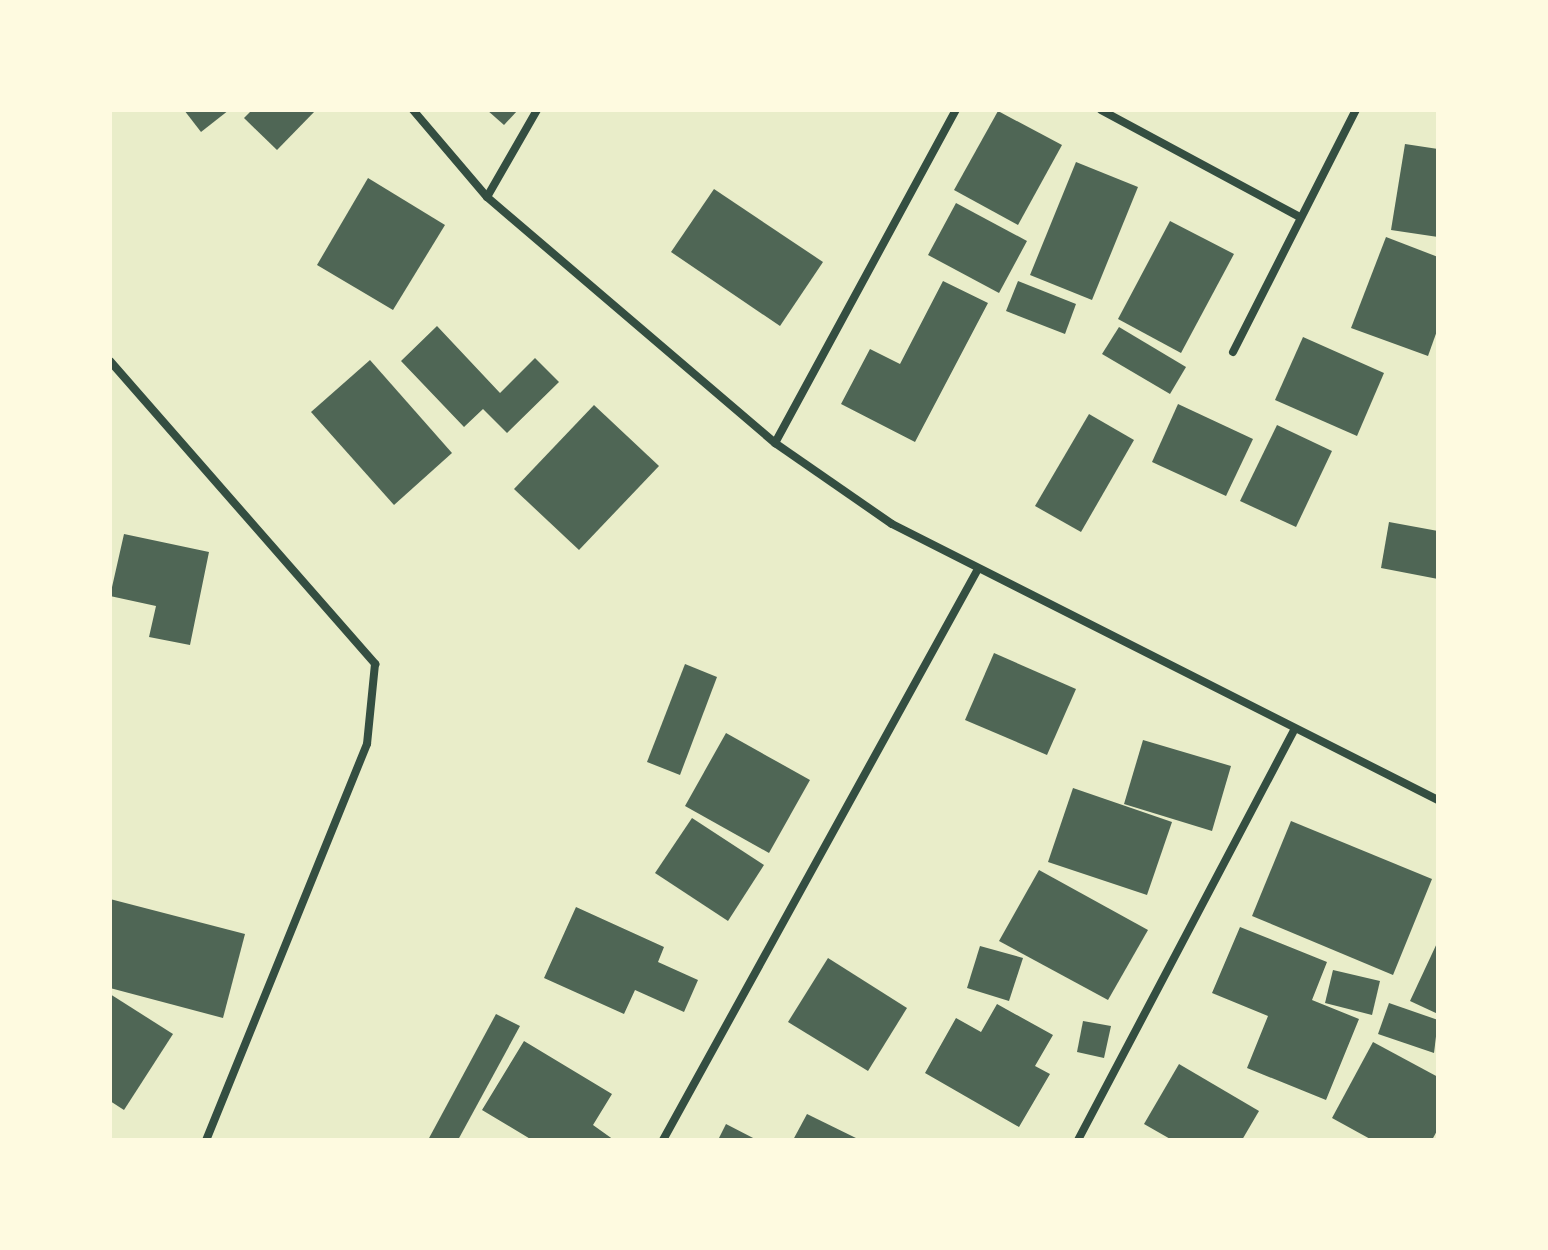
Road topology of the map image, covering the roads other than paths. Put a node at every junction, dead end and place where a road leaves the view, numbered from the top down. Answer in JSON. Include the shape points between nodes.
{"nodes":[{"id":1,"x":413,"y":110,"type":"edge"},
{"id":2,"x":537,"y":110,"type":"edge"},
{"id":3,"x":956,"y":110,"type":"edge"},
{"id":4,"x":1101,"y":110,"type":"edge"},
{"id":5,"x":1356,"y":110,"type":"edge"},
{"id":6,"x":487,"y":197,"type":"junction"},
{"id":7,"x":1300,"y":217,"type":"junction"},
{"id":8,"x":1233,"y":352,"type":"dead end"},
{"id":9,"x":110,"y":361,"type":"edge"},
{"id":10,"x":775,"y":443,"type":"junction"},
{"id":11,"x":978,"y":569,"type":"junction"},
{"id":12,"x":1295,"y":729,"type":"junction"},
{"id":13,"x":1438,"y":800,"type":"edge"},
{"id":14,"x":206,"y":1140,"type":"edge"},
{"id":15,"x":663,"y":1140,"type":"edge"},
{"id":16,"x":1078,"y":1140,"type":"edge"}],
"edges":[{"from":1,"to":6,"type":"street"},
{"from":2,"to":6,"type":"street"},
{"from":3,"to":10,"type":"street"},
{"from":4,"to":7,"type":"street"},
{"from":5,"to":7,"type":"street"},
{"from":6,"to":10,"type":"street"},
{"from":7,"to":8,"type":"street"},
{"from":9,"to":14,"type":"street","via":[[375,664],[367,744]]},
{"from":10,"to":11,"type":"street","via":[[892,524]]},
{"from":11,"to":12,"type":"street"},
{"from":11,"to":15,"type":"street"},
{"from":12,"to":13,"type":"street"},
{"from":12,"to":16,"type":"street"}]}
